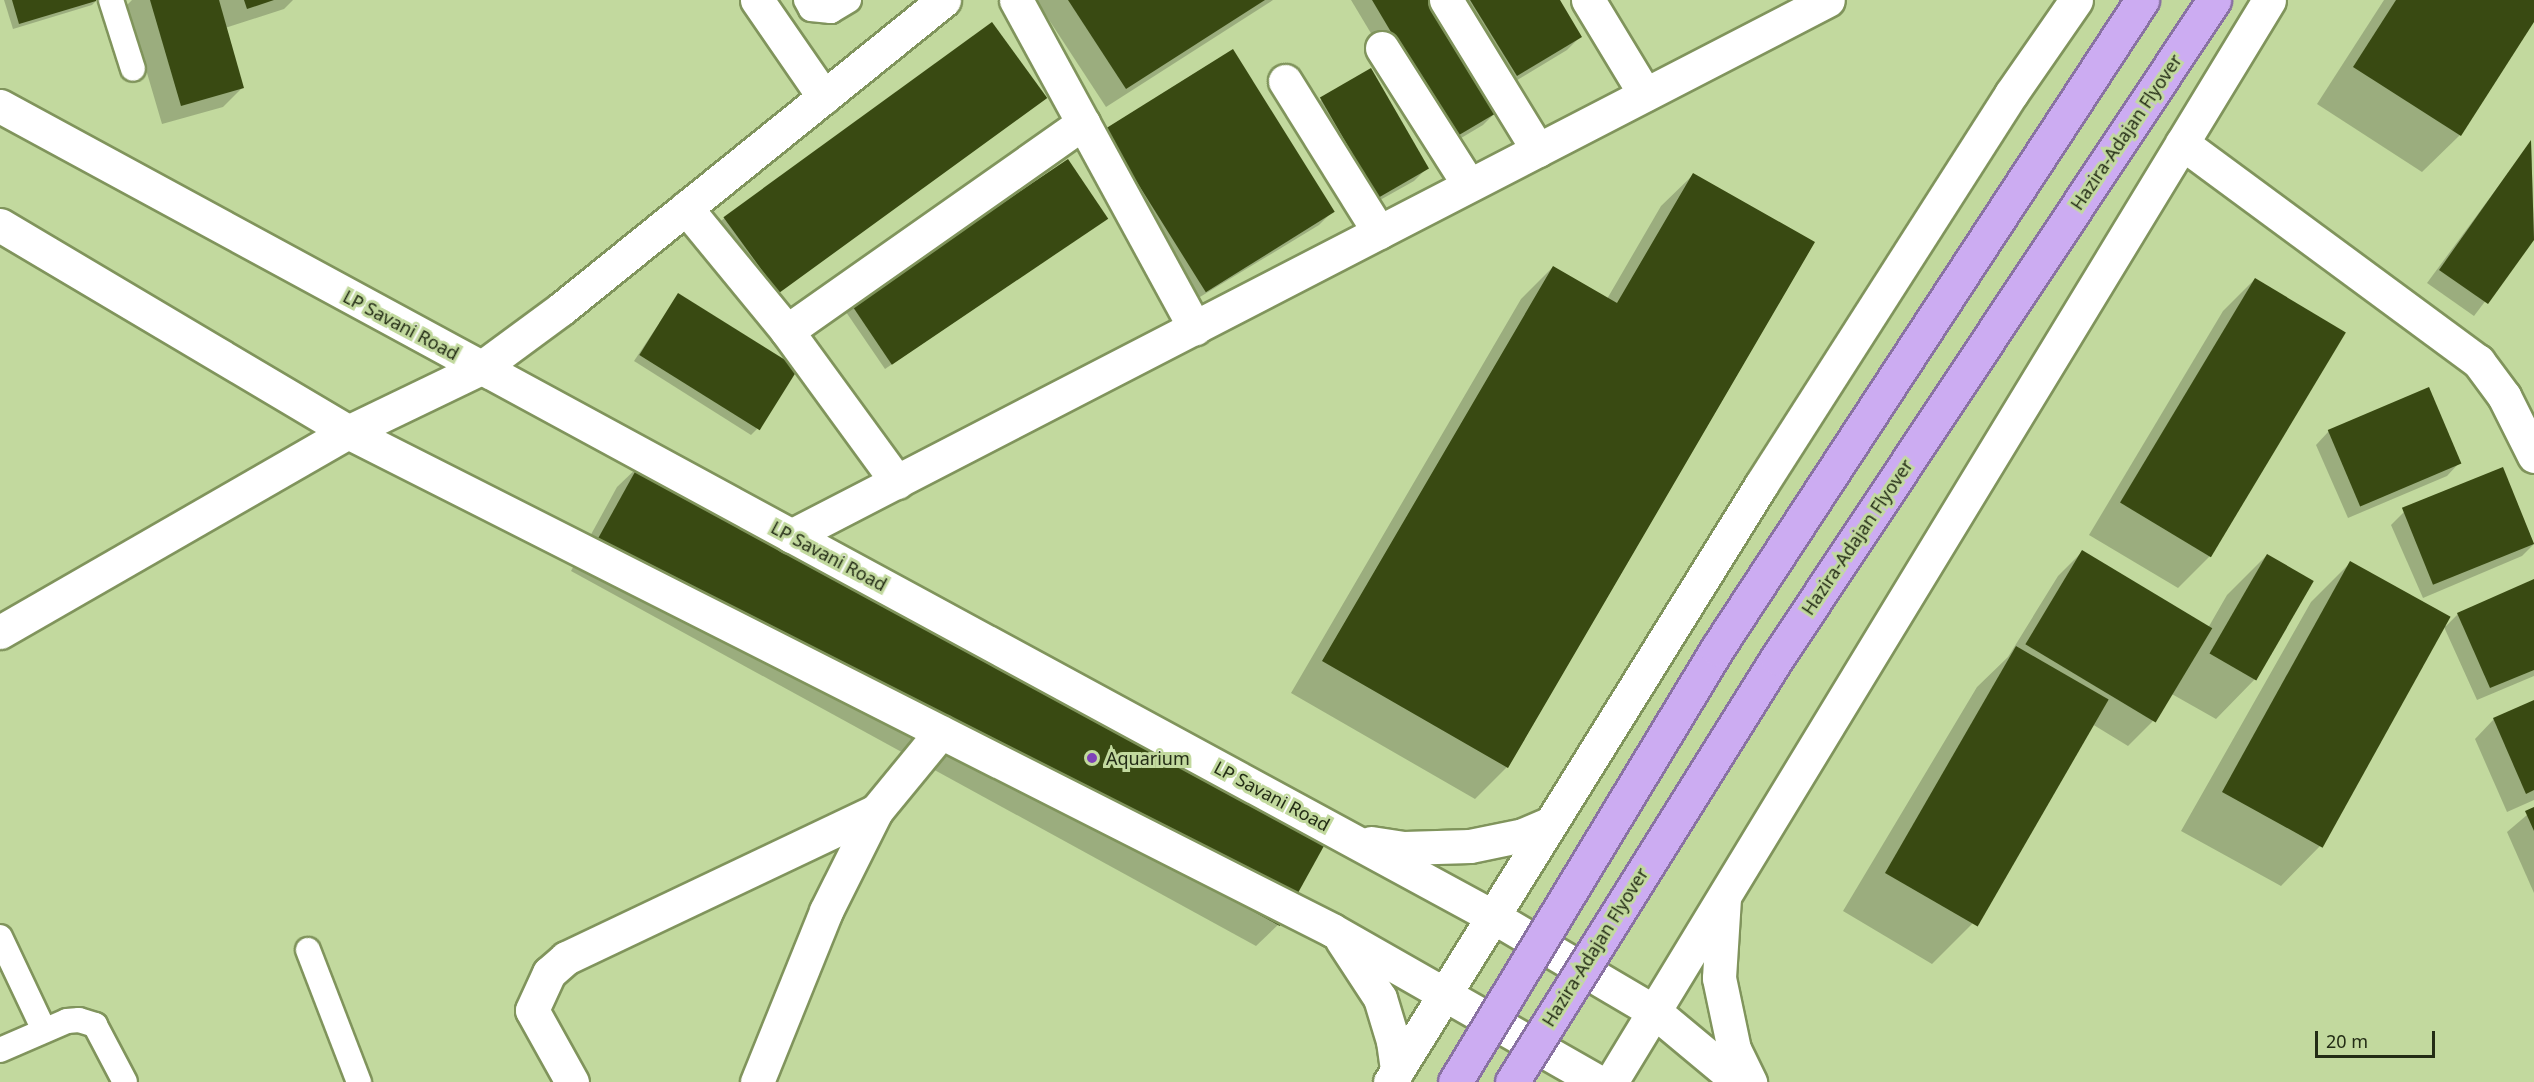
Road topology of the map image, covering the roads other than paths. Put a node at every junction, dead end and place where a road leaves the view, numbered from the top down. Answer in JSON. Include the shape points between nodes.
{"nodes":[{"id":1,"x":111,"y":0,"type":"edge"},
{"id":2,"x":757,"y":0,"type":"edge"},
{"id":3,"x":806,"y":0,"type":"edge"},
{"id":4,"x":849,"y":0,"type":"edge"},
{"id":5,"x":944,"y":0,"type":"edge"},
{"id":6,"x":1016,"y":0,"type":"edge"},
{"id":7,"x":1446,"y":0,"type":"edge"},
{"id":8,"x":1588,"y":0,"type":"edge"},
{"id":9,"x":1828,"y":0,"type":"edge"},
{"id":10,"x":2076,"y":0,"type":"edge"},
{"id":11,"x":2142,"y":0,"type":"edge"},
{"id":12,"x":2214,"y":0,"type":"edge"},
{"id":13,"x":2269,"y":0,"type":"edge"},
{"id":14,"x":1382,"y":48,"type":"dead end"},
{"id":15,"x":134,"y":69,"type":"dead end"},
{"id":16,"x":1285,"y":81,"type":"dead end"},
{"id":17,"x":1645,"y":94,"type":"junction"},
{"id":18,"x":824,"y":97,"type":"junction"},
{"id":19,"x":0,"y":106,"type":"edge"},
{"id":20,"x":1083,"y":123,"type":"junction"},
{"id":21,"x":2182,"y":143,"type":"junction"},
{"id":22,"x":1538,"y":150,"type":"junction"},
{"id":23,"x":1469,"y":185,"type":"junction"},
{"id":24,"x":686,"y":208,"type":"junction"},
{"id":25,"x":0,"y":225,"type":"edge"},
{"id":26,"x":1379,"y":232,"type":"junction"},
{"id":27,"x":1195,"y":328,"type":"junction"},
{"id":28,"x":787,"y":331,"type":"junction"},
{"id":29,"x":481,"y":368,"type":"junction"},
{"id":30,"x":348,"y":432,"type":"junction"},
{"id":31,"x":2534,"y":456,"type":"edge"},
{"id":32,"x":897,"y":482,"type":"junction"},
{"id":33,"x":791,"y":536,"type":"junction"},
{"id":34,"x":0,"y":632,"type":"edge"},
{"id":35,"x":941,"y":732,"type":"junction"},
{"id":36,"x":876,"y":811,"type":"junction"},
{"id":37,"x":1550,"y":824,"type":"junction"},
{"id":38,"x":1352,"y":840,"type":"junction"},
{"id":39,"x":1724,"y":898,"type":"junction"},
{"id":40,"x":1492,"y":916,"type":"junction"},
{"id":41,"x":1332,"y":930,"type":"junction"},
{"id":42,"x":0,"y":937,"type":"edge"},
{"id":43,"x":308,"y":951,"type":"dead end"},
{"id":44,"x":1446,"y":994,"type":"junction"},
{"id":45,"x":1655,"y":1012,"type":"junction"},
{"id":46,"x":44,"y":1030,"type":"junction"},
{"id":47,"x":0,"y":1050,"type":"edge"},
{"id":48,"x":1394,"y":1077,"type":"edge"},
{"id":49,"x":125,"y":1082,"type":"edge"},
{"id":50,"x":359,"y":1082,"type":"edge"},
{"id":51,"x":572,"y":1082,"type":"edge"},
{"id":52,"x":757,"y":1082,"type":"edge"},
{"id":53,"x":1455,"y":1082,"type":"edge"},
{"id":54,"x":1512,"y":1082,"type":"edge"},
{"id":55,"x":1599,"y":1082,"type":"edge"},
{"id":56,"x":1611,"y":1082,"type":"edge"},
{"id":57,"x":1739,"y":1082,"type":"edge"},
{"id":58,"x":1750,"y":1082,"type":"edge"}],
"edges":[{"from":1,"to":15,"type":"lane"},
{"from":2,"to":18,"type":"street"},
{"from":3,"to":4,"type":"lane","via":[[811,9],[831,11]]},
{"from":5,"to":18,"type":"street"},
{"from":6,"to":20,"type":"street"},
{"from":7,"to":22,"type":"street"},
{"from":8,"to":17,"type":"street"},
{"from":9,"to":17,"type":"street"},
{"from":10,"to":37,"type":"street","via":[[2011,94],[1767,475]]},
{"from":11,"to":53,"type":"highway","bridge":true,"via":[[1717,649]]},
{"from":12,"to":54,"type":"highway","name":"Hazira-Adajan Flyover","bridge":true,"via":[[1777,658]]},
{"from":13,"to":21,"type":"street"},
{"from":14,"to":23,"type":"street"},
{"from":16,"to":26,"type":"street"},
{"from":17,"to":22,"type":"street"},
{"from":18,"to":24,"type":"street"},
{"from":19,"to":29,"type":"street","name":"LP Savani Road"},
{"from":20,"to":27,"type":"street"},
{"from":20,"to":28,"type":"street"},
{"from":21,"to":31,"type":"street","via":[[2478,360],[2504,396]]},
{"from":21,"to":39,"type":"street"},
{"from":22,"to":23,"type":"street"},
{"from":23,"to":26,"type":"street"},
{"from":24,"to":28,"type":"street"},
{"from":24,"to":29,"type":"street"},
{"from":25,"to":30,"type":"street"},
{"from":26,"to":27,"type":"street"},
{"from":27,"to":32,"type":"street"},
{"from":28,"to":32,"type":"street"},
{"from":29,"to":30,"type":"street"},
{"from":29,"to":33,"type":"street","name":"LP Savani Road"},
{"from":30,"to":34,"type":"street"},
{"from":30,"to":35,"type":"street"},
{"from":32,"to":33,"type":"street"},
{"from":33,"to":38,"type":"street","name":"LP Savani Road"},
{"from":35,"to":36,"type":"street"},
{"from":35,"to":41,"type":"street"},
{"from":36,"to":51,"type":"street","via":[[566,958],[549,973],[532,1010]]},
{"from":36,"to":52,"type":"street","via":[[826,911]]},
{"from":37,"to":38,"type":"street","via":[[1523,835],[1470,846],[1404,848]]},
{"from":37,"to":40,"type":"street"},
{"from":38,"to":40,"type":"street","name":"LP Savani Road"},
{"from":39,"to":45,"type":"street"},
{"from":39,"to":58,"type":"street","via":[[1719,978],[1734,1049]]},
{"from":40,"to":44,"type":"street"},
{"from":40,"to":45,"type":"street","name":"LP Savani Road"},
{"from":41,"to":44,"type":"street"},
{"from":41,"to":48,"type":"street","via":[[1353,952],[1380,998],[1393,1041]]},
{"from":42,"to":46,"type":"lane"},
{"from":43,"to":50,"type":"lane"},
{"from":44,"to":48,"type":"street"},
{"from":44,"to":55,"type":"street"},
{"from":45,"to":56,"type":"street"},
{"from":45,"to":57,"type":"street","name":"LP Savani Road"},
{"from":46,"to":47,"type":"lane"},
{"from":46,"to":49,"type":"lane","via":[[79,1020],[95,1026]]}]}
